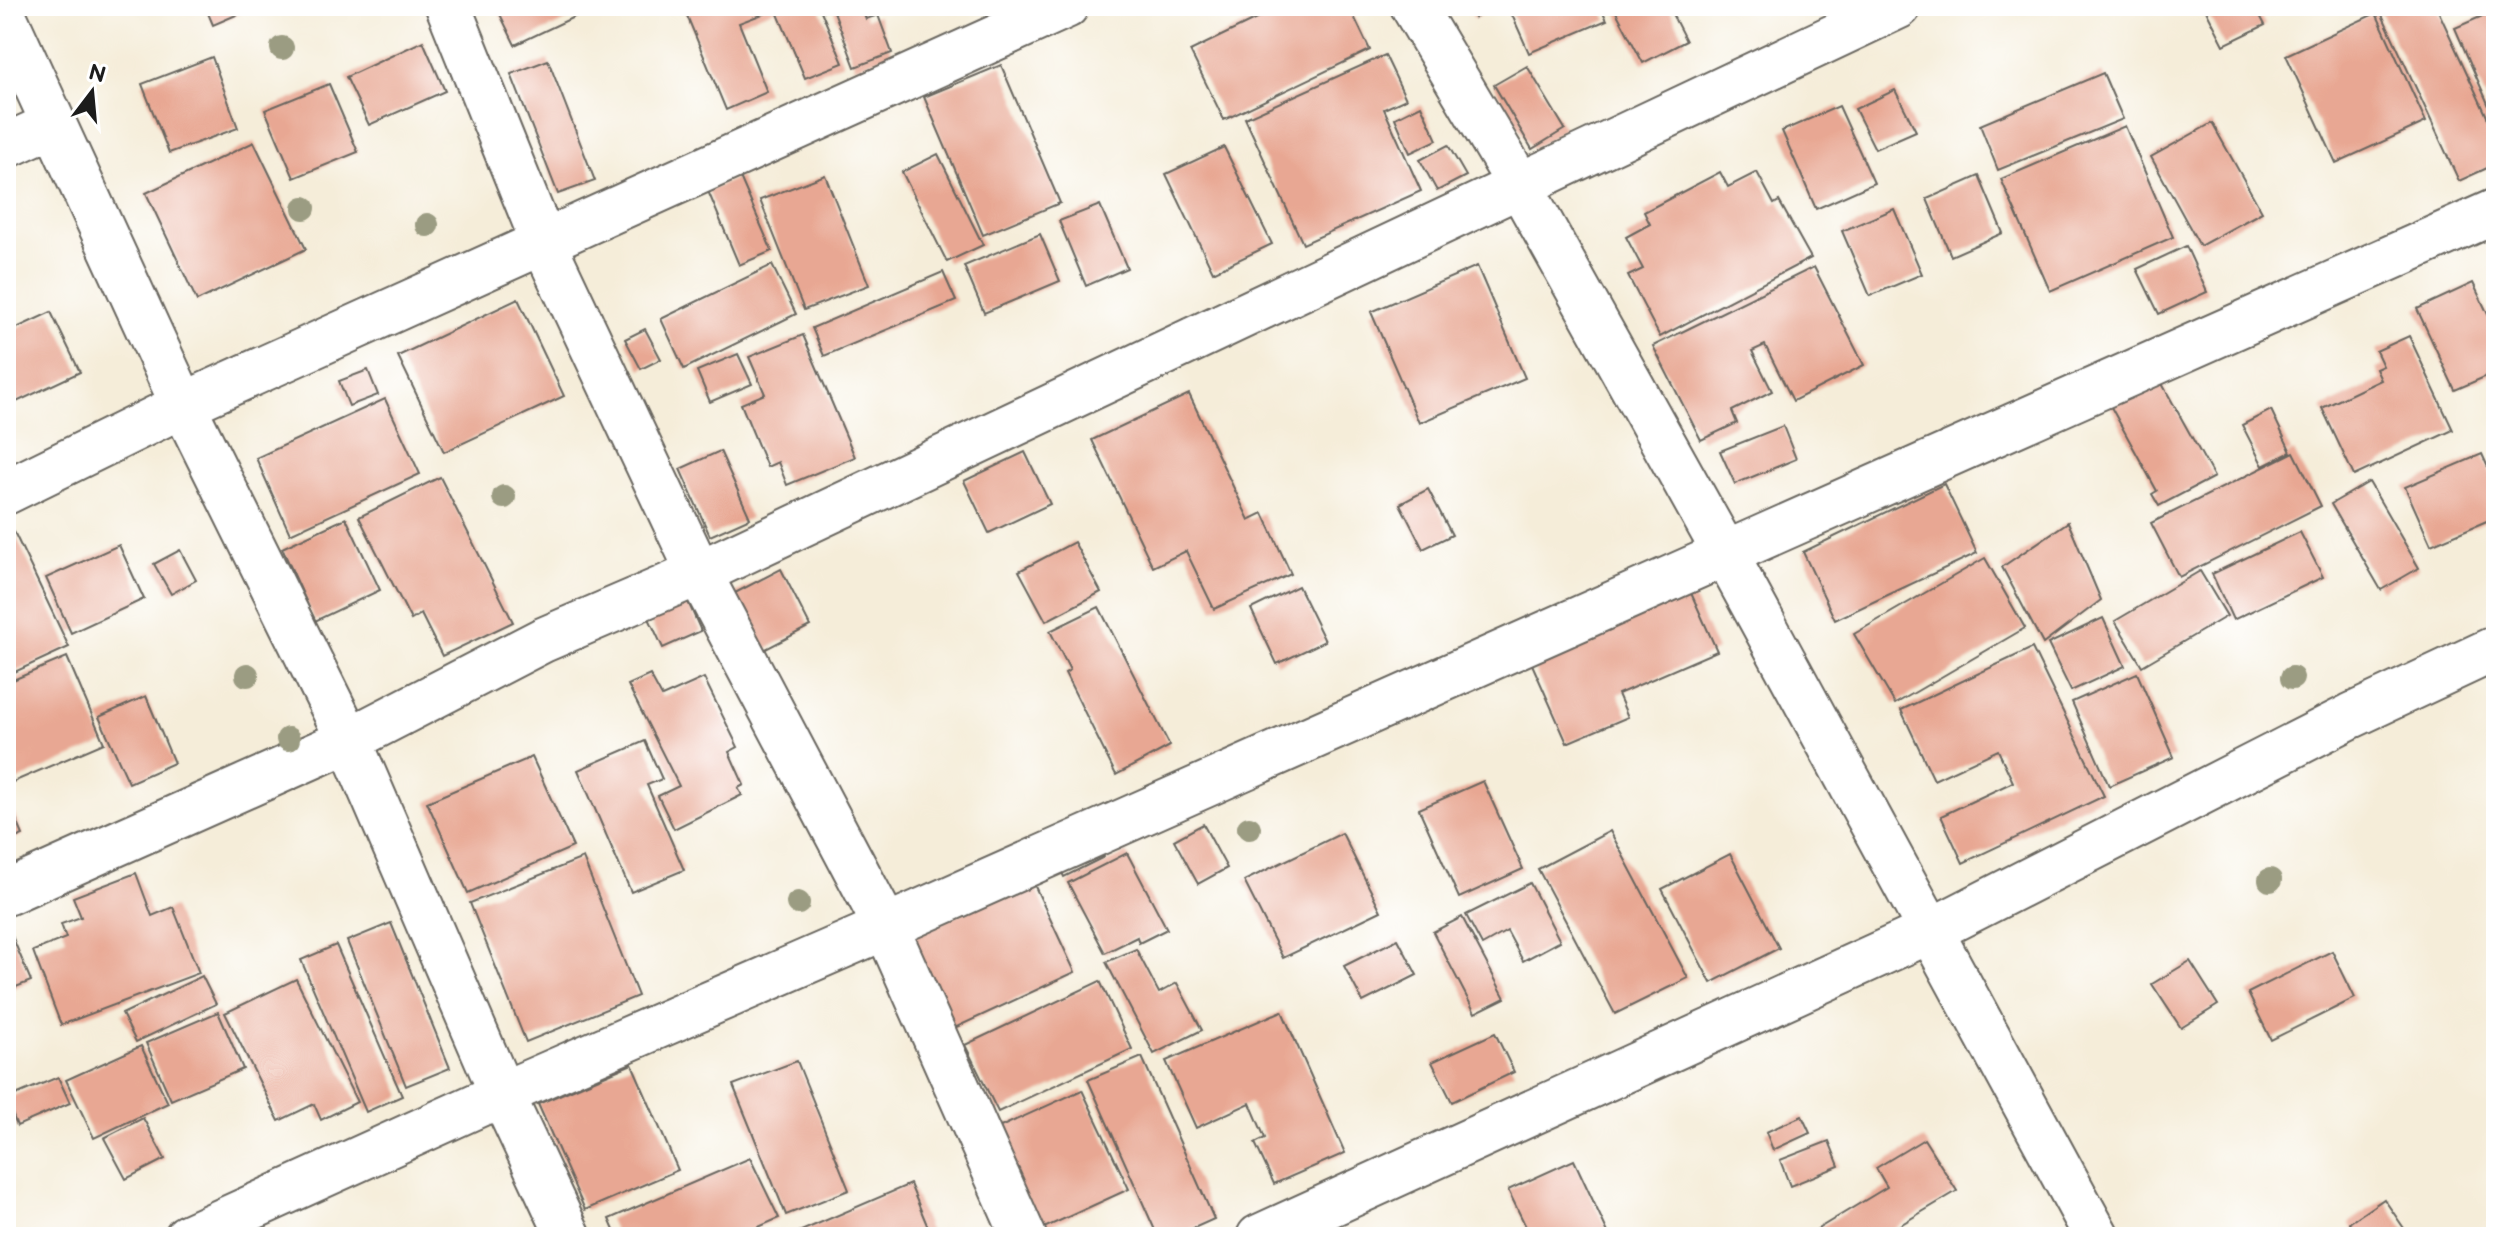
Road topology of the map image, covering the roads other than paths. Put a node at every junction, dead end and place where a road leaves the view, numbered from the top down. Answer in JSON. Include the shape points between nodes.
{"nodes":[{"id":1,"x":448,"y":6,"type":"edge"},
{"id":2,"x":1066,"y":6,"type":"edge"},
{"id":3,"x":1413,"y":6,"type":"edge"},
{"id":4,"x":1899,"y":6,"type":"edge"},
{"id":5,"x":6,"y":20,"type":"edge"},
{"id":6,"x":52,"y":125,"type":"junction"},
{"id":7,"x":6,"y":146,"type":"edge"},
{"id":8,"x":1519,"y":184,"type":"junction"},
{"id":9,"x":2496,"y":211,"type":"edge"},
{"id":10,"x":544,"y":244,"type":"junction"},
{"id":11,"x":183,"y":405,"type":"junction"},
{"id":12,"x":6,"y":492,"type":"edge"},
{"id":13,"x":1725,"y":553,"type":"junction"},
{"id":14,"x":699,"y":573,"type":"junction"},
{"id":15,"x":2496,"y":648,"type":"edge"},
{"id":16,"x":349,"y":740,"type":"junction"},
{"id":17,"x":6,"y":893,"type":"edge"},
{"id":18,"x":886,"y":927,"type":"junction"},
{"id":19,"x":1930,"y":931,"type":"junction"},
{"id":20,"x":502,"y":1094,"type":"junction"},
{"id":21,"x":187,"y":1237,"type":"edge"},
{"id":22,"x":569,"y":1237,"type":"edge"},
{"id":23,"x":1024,"y":1237,"type":"edge"},
{"id":24,"x":1259,"y":1237,"type":"edge"},
{"id":25,"x":2097,"y":1237,"type":"edge"}],
"edges":[{"from":1,"to":10,"type":"street"},
{"from":2,"to":10,"type":"street"},
{"from":3,"to":8,"type":"street"},
{"from":4,"to":8,"type":"street"},
{"from":5,"to":6,"type":"street"},
{"from":6,"to":7,"type":"street"},
{"from":6,"to":11,"type":"street"},
{"from":8,"to":13,"type":"street"},
{"from":8,"to":14,"type":"street"},
{"from":9,"to":13,"type":"street"},
{"from":10,"to":11,"type":"street"},
{"from":10,"to":14,"type":"street"},
{"from":11,"to":12,"type":"street"},
{"from":11,"to":16,"type":"street"},
{"from":13,"to":18,"type":"street"},
{"from":13,"to":19,"type":"street"},
{"from":14,"to":16,"type":"street","via":[[543,640]]},
{"from":14,"to":18,"type":"street"},
{"from":15,"to":19,"type":"street","via":[[2351,716]]},
{"from":16,"to":17,"type":"street"},
{"from":16,"to":20,"type":"street"},
{"from":18,"to":20,"type":"street"},
{"from":18,"to":23,"type":"street"},
{"from":19,"to":24,"type":"street"},
{"from":19,"to":25,"type":"street"},
{"from":20,"to":21,"type":"street"},
{"from":20,"to":22,"type":"street"}]}
